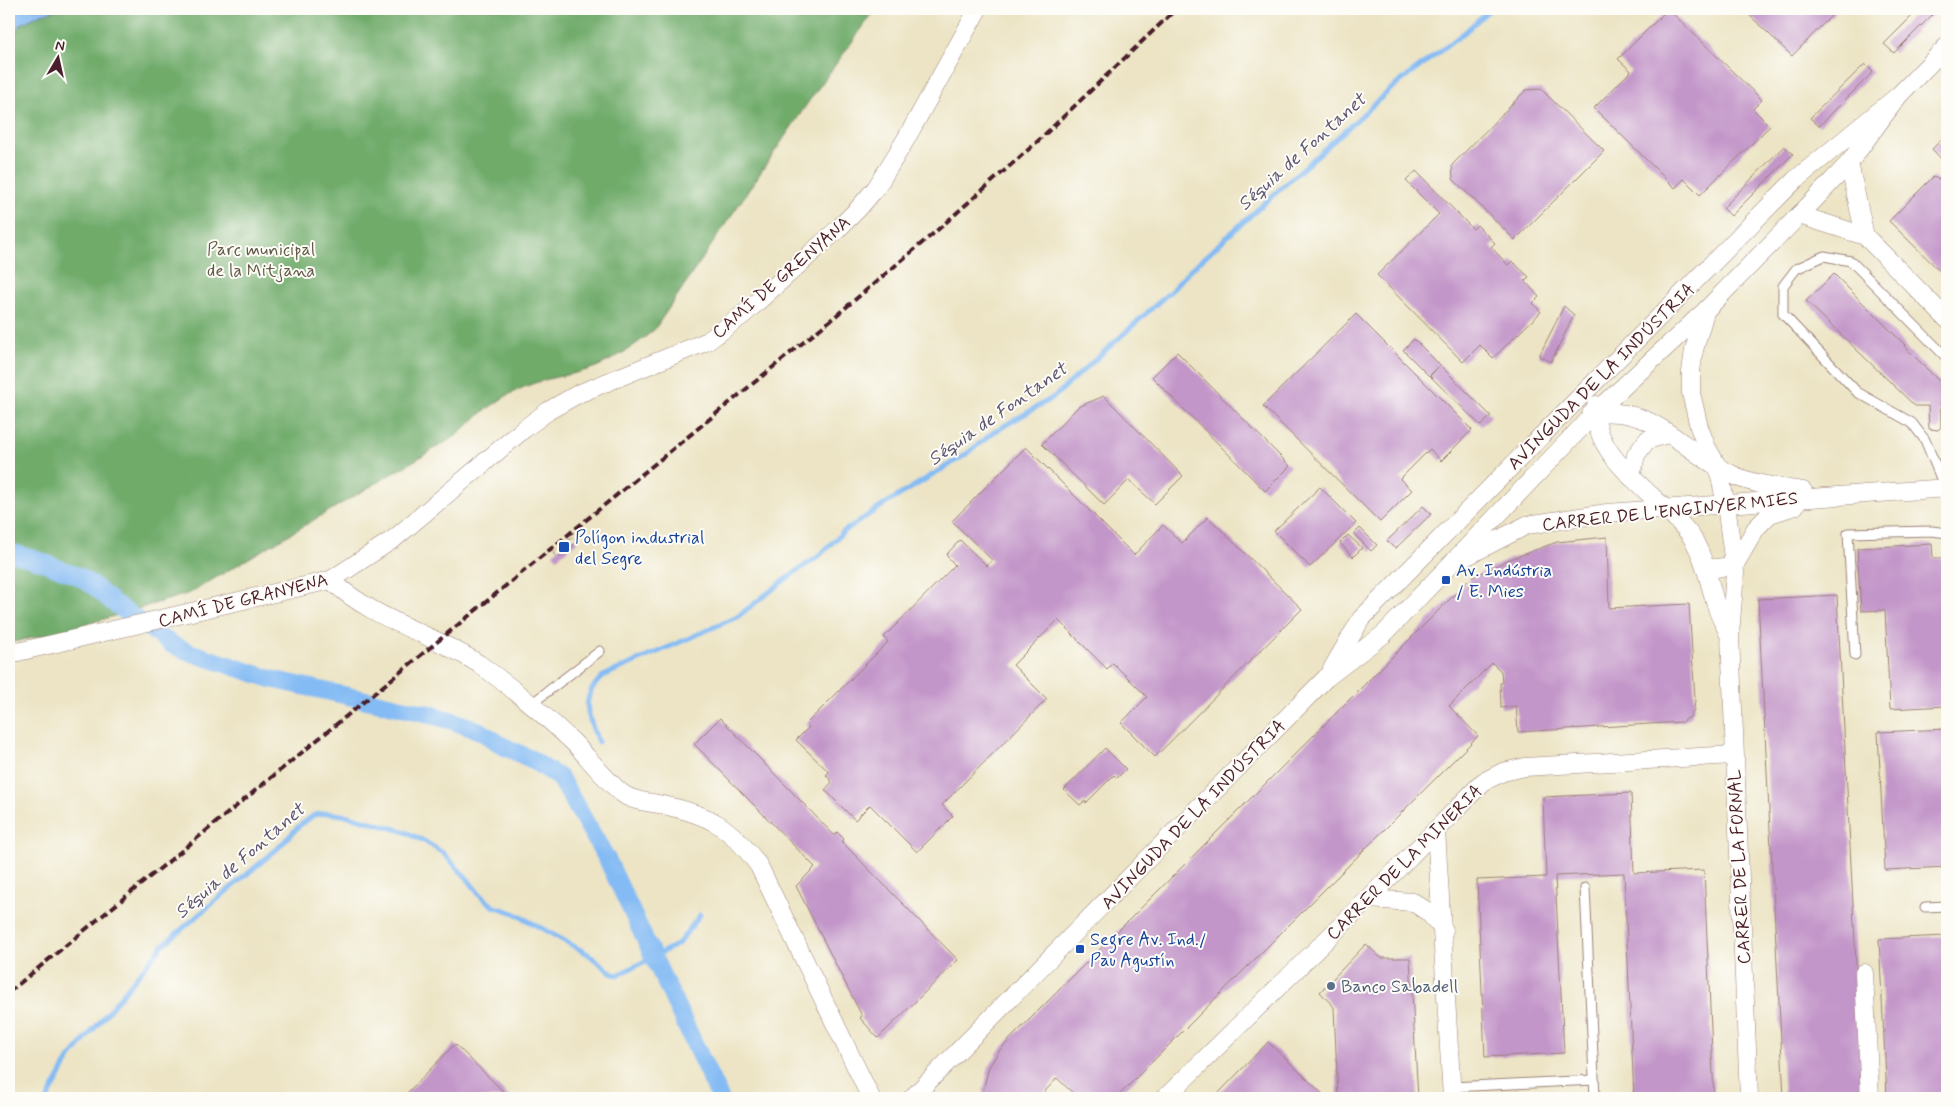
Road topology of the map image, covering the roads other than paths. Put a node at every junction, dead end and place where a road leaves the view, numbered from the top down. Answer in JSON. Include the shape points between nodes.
{"nodes":[{"id":1,"x":978,"y":9,"type":"edge"},
{"id":2,"x":1947,"y":46,"type":"edge"},
{"id":3,"x":1898,"y":95,"type":"junction"},
{"id":4,"x":1850,"y":163,"type":"junction"},
{"id":5,"x":1799,"y":215,"type":"junction"},
{"id":6,"x":1865,"y":236,"type":"junction"},
{"id":7,"x":1706,"y":311,"type":"junction"},
{"id":8,"x":1947,"y":319,"type":"edge"},
{"id":9,"x":1947,"y":358,"type":"edge"},
{"id":10,"x":1600,"y":377,"type":"junction"},
{"id":11,"x":1595,"y":413,"type":"junction"},
{"id":12,"x":1557,"y":420,"type":"junction"},
{"id":13,"x":1668,"y":434,"type":"junction"},
{"id":14,"x":1718,"y":467,"type":"junction"},
{"id":15,"x":1631,"y":477,"type":"junction"},
{"id":16,"x":1946,"y":488,"type":"edge"},
{"id":17,"x":451,"y":489,"type":"joint"},
{"id":18,"x":1834,"y":495,"type":"junction"},
{"id":19,"x":1726,"y":505,"type":"junction"},
{"id":20,"x":1664,"y":508,"type":"junction"},
{"id":21,"x":1947,"y":533,"type":"edge"},
{"id":22,"x":1455,"y":561,"type":"junction"},
{"id":23,"x":1734,"y":566,"type":"junction"},
{"id":24,"x":1706,"y":569,"type":"junction"},
{"id":25,"x":332,"y":580,"type":"junction"},
{"id":26,"x":1730,"y":635,"type":"junction"},
{"id":27,"x":600,"y":651,"type":"dead end"},
{"id":28,"x":9,"y":654,"type":"edge"},
{"id":29,"x":1855,"y":655,"type":"dead end"},
{"id":30,"x":1326,"y":678,"type":"junction"},
{"id":31,"x":530,"y":705,"type":"junction"},
{"id":32,"x":1734,"y":755,"type":"junction"},
{"id":33,"x":1436,"y":830,"type":"junction"},
{"id":34,"x":1585,"y":888,"type":"dead end"},
{"id":35,"x":1368,"y":899,"type":"junction"},
{"id":36,"x":1947,"y":906,"type":"edge"},
{"id":37,"x":1925,"y":907,"type":"dead end"},
{"id":38,"x":1444,"y":930,"type":"junction"},
{"id":39,"x":1864,"y":973,"type":"dead end"},
{"id":40,"x":1594,"y":1080,"type":"junction"},
{"id":41,"x":1452,"y":1092,"type":"edge"},
{"id":42,"x":916,"y":1097,"type":"edge"},
{"id":43,"x":871,"y":1098,"type":"edge"},
{"id":44,"x":1165,"y":1098,"type":"edge"},
{"id":45,"x":1594,"y":1098,"type":"edge"},
{"id":46,"x":1749,"y":1098,"type":"edge"},
{"id":47,"x":1870,"y":1098,"type":"edge"}],
"edges":[{"from":1,"to":17,"type":"street","name":"CAMÍ DE GRENYANA","via":[[881,180],[858,210],[838,229],[744,314],[708,341],[578,394],[548,411]]},
{"from":2,"to":3,"type":"street","name":"AVINGUDA DE LA INDÚSTRIA"},
{"from":3,"to":4,"type":"street","name":"AVINGUDA DE LA INDÚSTRIA"},
{"from":3,"to":10,"type":"street","name":"AVINGUDA DE LA INDÚSTRIA","via":[[1795,180]]},
{"from":4,"to":5,"type":"street","name":"AVINGUDA DE LA INDÚSTRIA"},
{"from":4,"to":6,"type":"street"},
{"from":5,"to":6,"type":"street"},
{"from":5,"to":7,"type":"street","name":"AVINGUDA DE LA INDÚSTRIA"},
{"from":6,"to":8,"type":"street"},
{"from":7,"to":11,"type":"street","name":"AVINGUDA DE LA INDÚSTRIA"},
{"from":7,"to":14,"type":"street","name":"CARRER DE LA FORNAL","via":[[1694,350],[1691,393],[1704,441]]},
{"from":9,"to":16,"type":"lane","via":[[1851,261],[1824,256],[1796,269],[1783,286],[1783,314],[1858,392],[1912,423],[1925,440]]},
{"from":10,"to":11,"type":"street","name":"CARRER DE LA FORNAL"},
{"from":10,"to":12,"type":"street","name":"AVINGUDA DE LA INDÚSTRIA"},
{"from":11,"to":12,"type":"street","name":"CARRER DE L'ENGINYER MIES"},
{"from":11,"to":13,"type":"street","name":"CARRER DE L'ENGINYER MIES","via":[[1624,413],[1652,422]]},
{"from":11,"to":15,"type":"street","name":"CARRER DE LA FORNAL","via":[[1606,447]]},
{"from":11,"to":22,"type":"street","name":"AVINGUDA DE LA INDÚSTRIA"},
{"from":12,"to":30,"type":"street","name":"AVINGUDA DE LA INDÚSTRIA","via":[[1361,619]]},
{"from":13,"to":14,"type":"street","name":"CARRER DE L'ENGINYER MIES"},
{"from":13,"to":15,"type":"street","via":[[1647,440],[1636,455]]},
{"from":14,"to":18,"type":"street","name":"CARRER DE L'ENGINYER MIES","via":[[1759,484]]},
{"from":14,"to":19,"type":"street","name":"CARRER DE LA FORNAL"},
{"from":15,"to":20,"type":"street","name":"CARRER DE LA FORNAL"},
{"from":16,"to":18,"type":"street","name":"CARRER DE L'ENGINYER MIES"},
{"from":17,"to":25,"type":"street","name":"CAMÍ DE GRANYENA","via":[[395,538]]},
{"from":18,"to":19,"type":"street","name":"CARRER DE L'ENGINYER MIES"},
{"from":18,"to":23,"type":"street","via":[[1770,514],[1756,528]]},
{"from":19,"to":20,"type":"street","name":"CARRER DE L'ENGINYER MIES"},
{"from":19,"to":23,"type":"street","name":"CARRER DE LA FORNAL"},
{"from":20,"to":22,"type":"street","name":"CARRER DE L'ENGINYER MIES","via":[[1527,525]]},
{"from":20,"to":24,"type":"street","name":"CARRER DE LA FORNAL","via":[[1690,535],[1702,554]]},
{"from":21,"to":29,"type":"lane","via":[[1848,533]]},
{"from":22,"to":30,"type":"street","name":"AVINGUDA DE LA INDÚSTRIA","via":[[1384,634]]},
{"from":23,"to":24,"type":"street"},
{"from":23,"to":26,"type":"street","name":"CARRER DE LA FORNAL"},
{"from":24,"to":26,"type":"street","name":"CARRER DE LA FORNAL"},
{"from":25,"to":28,"type":"street","name":"CAMÍ DE GRANYENA"},
{"from":25,"to":31,"type":"street","via":[[379,614],[478,663]]},
{"from":26,"to":32,"type":"street","name":"CARRER DE LA FORNAL"},
{"from":27,"to":31,"type":"lane"},
{"from":30,"to":42,"type":"street","name":"AVINGUDA DE LA INDÚSTRIA"},
{"from":31,"to":43,"type":"street","via":[[623,794],[710,819],[748,850],[759,866]]},
{"from":32,"to":33,"type":"street","name":"CARRER DE LA MINERIA","via":[[1526,766],[1483,782]]},
{"from":32,"to":46,"type":"street","name":"CARRER DE LA FORNAL"},
{"from":33,"to":35,"type":"street","name":"CARRER DE LA MINERIA"},
{"from":33,"to":38,"type":"street"},
{"from":34,"to":40,"type":"lane"},
{"from":35,"to":38,"type":"street","via":[[1412,902],[1428,912]]},
{"from":35,"to":44,"type":"street","name":"CARRER DE LA MINERIA"},
{"from":36,"to":37,"type":"lane"},
{"from":38,"to":41,"type":"street"},
{"from":39,"to":47,"type":"street"},
{"from":40,"to":41,"type":"lane"},
{"from":40,"to":45,"type":"lane"}]}
